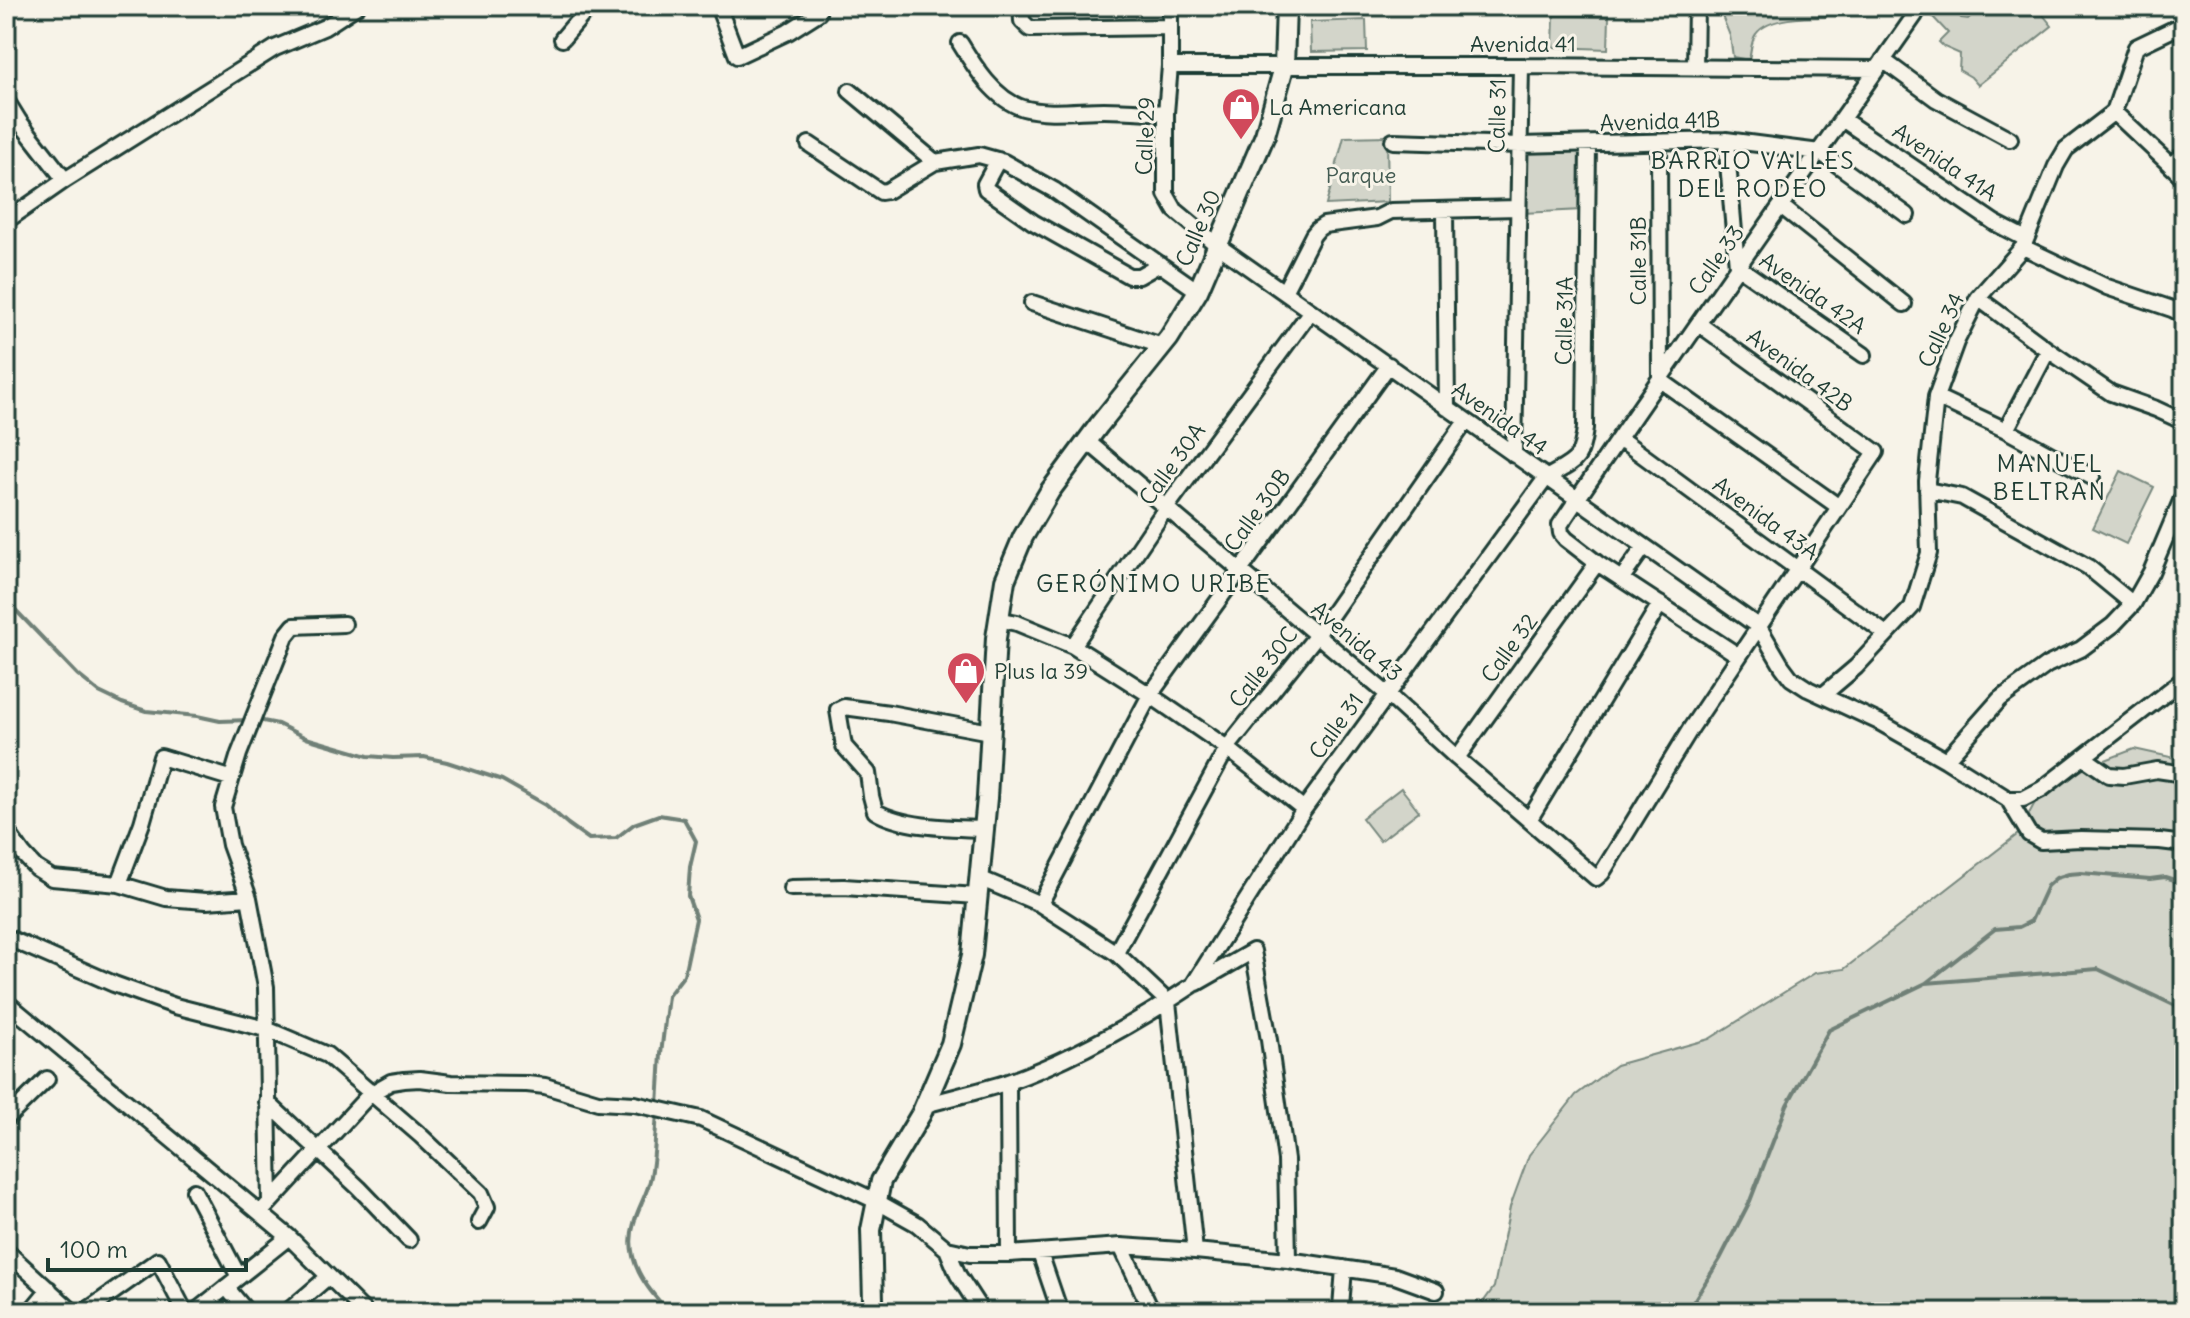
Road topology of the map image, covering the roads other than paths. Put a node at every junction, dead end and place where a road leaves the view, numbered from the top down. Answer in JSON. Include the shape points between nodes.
{"nodes":[{"id":1,"x":357,"y":6,"type":"edge"},
{"id":2,"x":594,"y":6,"type":"edge"},
{"id":3,"x":718,"y":6,"type":"edge"},
{"id":4,"x":1021,"y":6,"type":"edge"},
{"id":5,"x":1170,"y":6,"type":"edge"},
{"id":6,"x":1286,"y":6,"type":"edge"},
{"id":7,"x":1696,"y":6,"type":"edge"},
{"id":8,"x":1918,"y":6,"type":"edge"},
{"id":9,"x":817,"y":9,"type":"edge"},
{"id":10,"x":2184,"y":24,"type":"edge"},
{"id":11,"x":1170,"y":27,"type":"junction"},
{"id":12,"x":562,"y":39,"type":"dead end"},
{"id":13,"x":960,"y":43,"type":"dead end"},
{"id":14,"x":1880,"y":64,"type":"junction"},
{"id":15,"x":1170,"y":66,"type":"junction"},
{"id":16,"x":1521,"y":66,"type":"junction"},
{"id":17,"x":1284,"y":67,"type":"junction"},
{"id":18,"x":1695,"y":68,"type":"junction"},
{"id":19,"x":850,"y":91,"type":"dead end"},
{"id":20,"x":6,"y":100,"type":"edge"},
{"id":21,"x":2114,"y":112,"type":"junction"},
{"id":22,"x":1166,"y":113,"type":"junction"},
{"id":23,"x":1842,"y":119,"type":"junction"},
{"id":24,"x":19,"y":121,"type":"junction"},
{"id":25,"x":6,"y":129,"type":"edge"},
{"id":26,"x":2010,"y":139,"type":"dead end"},
{"id":27,"x":1726,"y":140,"type":"junction"},
{"id":28,"x":1393,"y":141,"type":"dead end"},
{"id":29,"x":1659,"y":143,"type":"junction"},
{"id":30,"x":809,"y":144,"type":"dead end"},
{"id":31,"x":1519,"y":145,"type":"junction"},
{"id":32,"x":1588,"y":145,"type":"junction"},
{"id":33,"x":1820,"y":152,"type":"junction"},
{"id":34,"x":2184,"y":155,"type":"edge"},
{"id":35,"x":998,"y":160,"type":"junction"},
{"id":36,"x":935,"y":162,"type":"junction"},
{"id":37,"x":2170,"y":165,"type":"junction"},
{"id":38,"x":2184,"y":178,"type":"edge"},
{"id":39,"x":65,"y":180,"type":"junction"},
{"id":40,"x":1781,"y":206,"type":"junction"},
{"id":41,"x":1518,"y":208,"type":"junction"},
{"id":42,"x":1445,"y":210,"type":"junction"},
{"id":43,"x":1907,"y":215,"type":"dead end"},
{"id":44,"x":6,"y":221,"type":"edge"},
{"id":45,"x":2024,"y":243,"type":"junction"},
{"id":46,"x":1217,"y":245,"type":"junction"},
{"id":47,"x":1160,"y":264,"type":"junction"},
{"id":48,"x":1737,"y":266,"type":"junction"},
{"id":49,"x":1198,"y":291,"type":"junction"},
{"id":50,"x":1284,"y":292,"type":"junction"},
{"id":51,"x":1978,"y":298,"type":"junction"},
{"id":52,"x":1032,"y":303,"type":"dead end"},
{"id":53,"x":1904,"y":304,"type":"dead end"},
{"id":54,"x":1311,"y":311,"type":"junction"},
{"id":55,"x":2184,"y":315,"type":"edge"},
{"id":56,"x":1699,"y":324,"type":"junction"},
{"id":57,"x":1162,"y":346,"type":"junction"},
{"id":58,"x":2048,"y":350,"type":"junction"},
{"id":59,"x":1864,"y":355,"type":"dead end"},
{"id":60,"x":1389,"y":365,"type":"junction"},
{"id":61,"x":1660,"y":380,"type":"junction"},
{"id":62,"x":1936,"y":397,"type":"junction"},
{"id":63,"x":1447,"y":408,"type":"junction"},
{"id":64,"x":1466,"y":421,"type":"junction"},
{"id":65,"x":2184,"y":422,"type":"edge"},
{"id":66,"x":2006,"y":430,"type":"junction"},
{"id":67,"x":1619,"y":438,"type":"junction"},
{"id":68,"x":1087,"y":441,"type":"junction"},
{"id":69,"x":1514,"y":455,"type":"junction"},
{"id":70,"x":2092,"y":477,"type":"dead end"},
{"id":71,"x":1546,"y":478,"type":"junction"},
{"id":72,"x":1927,"y":490,"type":"junction"},
{"id":73,"x":2183,"y":498,"type":"edge"},
{"id":74,"x":1577,"y":500,"type":"junction"},
{"id":75,"x":1839,"y":507,"type":"junction"},
{"id":76,"x":1166,"y":508,"type":"junction"},
{"id":77,"x":1644,"y":547,"type":"junction"},
{"id":78,"x":1597,"y":563,"type":"junction"},
{"id":79,"x":1798,"y":568,"type":"junction"},
{"id":80,"x":1240,"y":570,"type":"junction"},
{"id":81,"x":1622,"y":578,"type":"junction"},
{"id":82,"x":1660,"y":604,"type":"junction"},
{"id":83,"x":2133,"y":604,"type":"junction"},
{"id":84,"x":998,"y":619,"type":"junction"},
{"id":85,"x":344,"y":624,"type":"dead end"},
{"id":86,"x":1759,"y":627,"type":"junction"},
{"id":87,"x":1886,"y":634,"type":"junction"},
{"id":88,"x":1317,"y":635,"type":"junction"},
{"id":89,"x":1073,"y":646,"type":"junction"},
{"id":90,"x":1739,"y":656,"type":"junction"},
{"id":91,"x":2184,"y":679,"type":"edge"},
{"id":92,"x":1387,"y":694,"type":"junction"},
{"id":93,"x":1150,"y":695,"type":"junction"},
{"id":94,"x":1823,"y":695,"type":"junction"},
{"id":95,"x":990,"y":732,"type":"junction"},
{"id":96,"x":1227,"y":748,"type":"junction"},
{"id":97,"x":2083,"y":757,"type":"junction"},
{"id":98,"x":1457,"y":758,"type":"junction"},
{"id":99,"x":1946,"y":760,"type":"junction"},
{"id":100,"x":2184,"y":774,"type":"edge"},
{"id":101,"x":230,"y":778,"type":"junction"},
{"id":102,"x":2008,"y":799,"type":"junction"},
{"id":103,"x":1304,"y":809,"type":"junction"},
{"id":104,"x":1529,"y":820,"type":"junction"},
{"id":105,"x":984,"y":829,"type":"junction"},
{"id":106,"x":6,"y":830,"type":"edge"},
{"id":107,"x":2184,"y":844,"type":"edge"},
{"id":108,"x":119,"y":884,"type":"junction"},
{"id":109,"x":978,"y":887,"type":"junction"},
{"id":110,"x":791,"y":888,"type":"dead end"},
{"id":111,"x":249,"y":898,"type":"junction"},
{"id":112,"x":1040,"y":904,"type":"junction"},
{"id":113,"x":6,"y":937,"type":"edge"},
{"id":114,"x":1116,"y":953,"type":"junction"},
{"id":115,"x":1193,"y":985,"type":"junction"},
{"id":116,"x":6,"y":1002,"type":"edge"},
{"id":117,"x":1168,"y":1002,"type":"junction"},
{"id":118,"x":266,"y":1029,"type":"junction"},
{"id":119,"x":47,"y":1079,"type":"dead end"},
{"id":120,"x":1008,"y":1082,"type":"junction"},
{"id":121,"x":370,"y":1094,"type":"junction"},
{"id":122,"x":267,"y":1102,"type":"junction"},
{"id":123,"x":925,"y":1105,"type":"junction"},
{"id":124,"x":6,"y":1119,"type":"edge"},
{"id":125,"x":319,"y":1150,"type":"junction"},
{"id":126,"x":194,"y":1191,"type":"dead end"},
{"id":127,"x":876,"y":1201,"type":"junction"},
{"id":128,"x":265,"y":1208,"type":"junction"},
{"id":129,"x":479,"y":1222,"type":"dead end"},
{"id":130,"x":289,"y":1237,"type":"junction"},
{"id":131,"x":409,"y":1240,"type":"dead end"},
{"id":132,"x":1121,"y":1246,"type":"junction"},
{"id":133,"x":947,"y":1249,"type":"junction"},
{"id":134,"x":6,"y":1251,"type":"edge"},
{"id":135,"x":1195,"y":1251,"type":"junction"},
{"id":136,"x":1040,"y":1253,"type":"junction"},
{"id":137,"x":1009,"y":1254,"type":"junction"},
{"id":138,"x":1288,"y":1260,"type":"junction"},
{"id":139,"x":1344,"y":1268,"type":"junction"},
{"id":140,"x":239,"y":1277,"type":"junction"},
{"id":141,"x":328,"y":1277,"type":"junction"},
{"id":142,"x":226,"y":1287,"type":"junction"},
{"id":143,"x":49,"y":1289,"type":"junction"},
{"id":144,"x":1436,"y":1291,"type":"dead end"},
{"id":145,"x":362,"y":1311,"type":"edge"},
{"id":146,"x":30,"y":1312,"type":"edge"},
{"id":147,"x":73,"y":1312,"type":"edge"},
{"id":148,"x":85,"y":1312,"type":"edge"},
{"id":149,"x":185,"y":1312,"type":"edge"},
{"id":150,"x":195,"y":1312,"type":"edge"},
{"id":151,"x":247,"y":1312,"type":"edge"},
{"id":152,"x":287,"y":1312,"type":"edge"},
{"id":153,"x":875,"y":1312,"type":"edge"},
{"id":154,"x":982,"y":1312,"type":"edge"},
{"id":155,"x":1063,"y":1312,"type":"edge"},
{"id":156,"x":1152,"y":1312,"type":"edge"},
{"id":157,"x":1338,"y":1312,"type":"edge"}],
"edges":[{"from":1,"to":39,"type":"street","via":[[325,27],[275,48]]},
{"from":2,"to":12,"type":"street"},
{"from":3,"to":9,"type":"street","via":[[737,56],[788,32]]},
{"from":4,"to":11,"type":"street","via":[[1022,21],[1030,29]]},
{"from":5,"to":11,"type":"street","name":"Calle 29"},
{"from":6,"to":17,"type":"main road","name":"Calle 30"},
{"from":7,"to":18,"type":"street"},
{"from":8,"to":14,"type":"street","name":"Calle 33"},
{"from":10,"to":21,"type":"street","via":[[2136,47]]},
{"from":11,"to":15,"type":"street","name":"Calle 29"},
{"from":13,"to":22,"type":"street","via":[[981,77],[1022,108]]},
{"from":14,"to":18,"type":"street","name":"Avenida 41"},
{"from":14,"to":23,"type":"street","name":"Calle 33"},
{"from":14,"to":26,"type":"street"},
{"from":15,"to":17,"type":"street","name":"Avenida 41"},
{"from":15,"to":22,"type":"street","name":"Calle 29"},
{"from":16,"to":17,"type":"street","name":"Avenida 41"},
{"from":16,"to":18,"type":"street","name":"Avenida 41"},
{"from":16,"to":31,"type":"street","name":"Calle 31"},
{"from":17,"to":46,"type":"main road","name":"Calle 30","via":[[1265,135]]},
{"from":19,"to":36,"type":"street"},
{"from":20,"to":24,"type":"street"},
{"from":21,"to":37,"type":"street"},
{"from":21,"to":45,"type":"street","name":"Calle 34","via":[[2066,149]]},
{"from":22,"to":46,"type":"street","name":"Calle 29","via":[[1166,194],[1175,210]]},
{"from":23,"to":33,"type":"street","name":"Calle 33"},
{"from":23,"to":45,"type":"street","name":"Avenida 41A"},
{"from":24,"to":25,"type":"street"},
{"from":24,"to":39,"type":"street"},
{"from":27,"to":29,"type":"street","name":"Avenida 41B"},
{"from":27,"to":33,"type":"street","name":"Avenida 41B"},
{"from":27,"to":48,"type":"street"},
{"from":28,"to":31,"type":"street","name":"Avenida 41B"},
{"from":29,"to":32,"type":"street","name":"Avenida 41B"},
{"from":29,"to":61,"type":"street","name":"Calle 31B"},
{"from":30,"to":36,"type":"street","via":[[881,192]]},
{"from":31,"to":32,"type":"street","name":"Avenida 41B"},
{"from":31,"to":41,"type":"street","name":"Calle 31"},
{"from":32,"to":71,"type":"street","name":"Calle 31A","via":[[1582,452]]},
{"from":33,"to":40,"type":"street","name":"Calle 33"},
{"from":33,"to":43,"type":"street","name":"Avenida 41B"},
{"from":34,"to":37,"type":"street"},
{"from":35,"to":36,"type":"street","via":[[972,155]]},
{"from":35,"to":47,"type":"street","via":[[1054,190]]},
{"from":35,"to":47,"type":"street","via":[[986,189],[1033,222],[1129,276]]},
{"from":37,"to":38,"type":"street"},
{"from":39,"to":44,"type":"street"},
{"from":40,"to":48,"type":"street","name":"Calle 33"},
{"from":40,"to":53,"type":"street"},
{"from":41,"to":42,"type":"street"},
{"from":41,"to":69,"type":"street","name":"Calle 31"},
{"from":42,"to":50,"type":"street","via":[[1391,211],[1324,225],[1313,235]]},
{"from":42,"to":63,"type":"street"},
{"from":45,"to":51,"type":"street","name":"Calle 34"},
{"from":45,"to":55,"type":"street","name":"Avenida 41A","via":[[2107,287]]},
{"from":46,"to":49,"type":"main road","name":"Calle 30"},
{"from":46,"to":50,"type":"street","name":"Avenida 44"},
{"from":47,"to":49,"type":"street"},
{"from":48,"to":56,"type":"street","name":"Calle 33"},
{"from":48,"to":59,"type":"street","name":"Avenida 42A"},
{"from":49,"to":57,"type":"main road","name":"Calle 30"},
{"from":50,"to":54,"type":"street","name":"Avenida 44"},
{"from":51,"to":58,"type":"street"},
{"from":51,"to":62,"type":"street","name":"Calle 34"},
{"from":52,"to":57,"type":"street"},
{"from":54,"to":60,"type":"street","name":"Avenida 44"},
{"from":54,"to":76,"type":"street","name":"Calle 30A"},
{"from":56,"to":61,"type":"street","name":"Calle 33"},
{"from":56,"to":75,"type":"street","name":"Avenida 42B","via":[[1876,452]]},
{"from":57,"to":68,"type":"main road","name":"Calle 30"},
{"from":58,"to":65,"type":"street","via":[[2111,393]]},
{"from":58,"to":66,"type":"street"},
{"from":60,"to":63,"type":"street","name":"Avenida 44"},
{"from":60,"to":80,"type":"street","name":"Calle 30B"},
{"from":61,"to":67,"type":"street","name":"Calle 33"},
{"from":61,"to":75,"type":"street"},
{"from":62,"to":66,"type":"street"},
{"from":62,"to":72,"type":"street","name":"Calle 34"},
{"from":63,"to":64,"type":"street","name":"Avenida 44"},
{"from":64,"to":69,"type":"street","name":"Avenida 44"},
{"from":64,"to":88,"type":"street","name":"Calle 30C"},
{"from":66,"to":70,"type":"street"},
{"from":67,"to":74,"type":"street","name":"Calle 33"},
{"from":67,"to":79,"type":"street","name":"Avenida 43A"},
{"from":68,"to":76,"type":"street","name":"Avenida 43"},
{"from":68,"to":84,"type":"main road","name":"Calle 30","via":[[1023,537],[1005,580]]},
{"from":69,"to":71,"type":"street","name":"Avenida 44"},
{"from":71,"to":74,"type":"street","name":"Avenida 44"},
{"from":71,"to":92,"type":"street","name":"Calle 31"},
{"from":72,"to":83,"type":"street","via":[[1962,497],[2000,518],[2088,567]]},
{"from":72,"to":87,"type":"street","name":"Calle 34","via":[[1929,553],[1912,607]]},
{"from":73,"to":83,"type":"street"},
{"from":74,"to":77,"type":"street","name":"Avenida 44"},
{"from":74,"to":78,"type":"street","name":"Calle 33","via":[[1560,525],[1561,533]]},
{"from":75,"to":79,"type":"street"},
{"from":76,"to":80,"type":"street","name":"Avenida 43"},
{"from":76,"to":89,"type":"street","name":"Calle 30A"},
{"from":77,"to":81,"type":"street"},
{"from":77,"to":86,"type":"street","name":"Avenida 44"},
{"from":78,"to":81,"type":"street"},
{"from":78,"to":98,"type":"street","name":"Calle 32"},
{"from":79,"to":86,"type":"street"},
{"from":79,"to":87,"type":"street","name":"Avenida 43A"},
{"from":80,"to":88,"type":"street","name":"Avenida 43"},
{"from":80,"to":93,"type":"street","name":"Calle 30B"},
{"from":81,"to":82,"type":"street"},
{"from":82,"to":90,"type":"street"},
{"from":82,"to":104,"type":"street"},
{"from":83,"to":99,"type":"street","via":[[2081,649],[2047,665],[2000,699]]},
{"from":84,"to":89,"type":"street"},
{"from":84,"to":95,"type":"main road","name":"Calle 30"},
{"from":85,"to":101,"type":"street","via":[[294,626],[286,636]]},
{"from":86,"to":90,"type":"street"},
{"from":86,"to":94,"type":"street","via":[[1791,678]]},
{"from":87,"to":94,"type":"street","name":"Calle 34"},
{"from":88,"to":92,"type":"street","name":"Avenida 43"},
{"from":88,"to":96,"type":"street","name":"Calle 30C"},
{"from":89,"to":93,"type":"street"},
{"from":90,"to":104,"type":"street","name":"Avenida 43","via":[[1596,878]]},
{"from":91,"to":97,"type":"street"},
{"from":92,"to":98,"type":"street","name":"Avenida 43"},
{"from":92,"to":103,"type":"street","name":"Calle 31"},
{"from":93,"to":96,"type":"street"},
{"from":93,"to":112,"type":"street","name":"Calle 30B"},
{"from":94,"to":99,"type":"street"},
{"from":95,"to":105,"type":"main road","name":"Calle 30"},
{"from":95,"to":105,"type":"street","via":[[889,713],[838,710],[844,746],[868,773],[875,811],[892,820]]},
{"from":96,"to":103,"type":"street"},
{"from":96,"to":114,"type":"street","name":"Calle 30C"},
{"from":97,"to":100,"type":"street","via":[[2109,775],[2157,770]]},
{"from":97,"to":102,"type":"street","via":[[2033,794]]},
{"from":98,"to":104,"type":"street","name":"Avenida 43"},
{"from":99,"to":102,"type":"street"},
{"from":101,"to":108,"type":"street","via":[[161,757]]},
{"from":101,"to":111,"type":"street","via":[[223,807]]},
{"from":102,"to":107,"type":"street","via":[[2029,834],[2041,841]]},
{"from":103,"to":115,"type":"street","name":"Calle 31"},
{"from":105,"to":109,"type":"main road","name":"Calle 30"},
{"from":106,"to":108,"type":"street","via":[[36,868],[52,878]]},
{"from":108,"to":111,"type":"street","via":[[166,898]]},
{"from":109,"to":110,"type":"street"},
{"from":109,"to":112,"type":"street"},
{"from":109,"to":123,"type":"main road","name":"Calle 30","via":[[972,955],[951,1044]]},
{"from":111,"to":118,"type":"street","via":[[266,987]]},
{"from":112,"to":114,"type":"street"},
{"from":113,"to":118,"type":"street","via":[[175,1006]]},
{"from":114,"to":117,"type":"street"},
{"from":115,"to":117,"type":"street","name":"Calle 31"},
{"from":115,"to":138,"type":"street","via":[[1253,951],[1286,1160]]},
{"from":116,"to":128,"type":"street"},
{"from":117,"to":120,"type":"street","name":"Calle 31","via":[[1076,1053]]},
{"from":117,"to":135,"type":"street"},
{"from":118,"to":121,"type":"street","via":[[327,1055]]},
{"from":118,"to":122,"type":"street"},
{"from":119,"to":124,"type":"street"},
{"from":120,"to":123,"type":"street","name":"Calle 31"},
{"from":120,"to":137,"type":"street"},
{"from":121,"to":125,"type":"street"},
{"from":121,"to":127,"type":"street","via":[[391,1082],[420,1079],[545,1086],[598,1102],[635,1104],[722,1127]]},
{"from":121,"to":129,"type":"street","via":[[481,1193],[487,1207]]},
{"from":122,"to":125,"type":"street"},
{"from":122,"to":128,"type":"street"},
{"from":123,"to":127,"type":"main road","name":"Calle 30","via":[[881,1181]]},
{"from":125,"to":128,"type":"street"},
{"from":125,"to":131,"type":"street"},
{"from":126,"to":140,"type":"street"},
{"from":127,"to":133,"type":"street"},
{"from":127,"to":153,"type":"main road","name":"Calle 30","via":[[871,1230]]},
{"from":128,"to":130,"type":"street"},
{"from":130,"to":140,"type":"street"},
{"from":130,"to":141,"type":"street"},
{"from":132,"to":135,"type":"street"},
{"from":132,"to":136,"type":"street"},
{"from":132,"to":156,"type":"street"},
{"from":133,"to":137,"type":"street"},
{"from":133,"to":154,"type":"street"},
{"from":134,"to":143,"type":"street"},
{"from":135,"to":138,"type":"street"},
{"from":136,"to":137,"type":"street"},
{"from":136,"to":155,"type":"street"},
{"from":138,"to":139,"type":"street"},
{"from":139,"to":144,"type":"street","via":[[1395,1276]]},
{"from":139,"to":157,"type":"street"},
{"from":140,"to":142,"type":"street"},
{"from":141,"to":145,"type":"street"},
{"from":141,"to":152,"type":"street"},
{"from":142,"to":150,"type":"street"},
{"from":142,"to":151,"type":"street"},
{"from":143,"to":146,"type":"street"},
{"from":143,"to":147,"type":"street"},
{"from":148,"to":149,"type":"street","via":[[158,1260]]}]}
